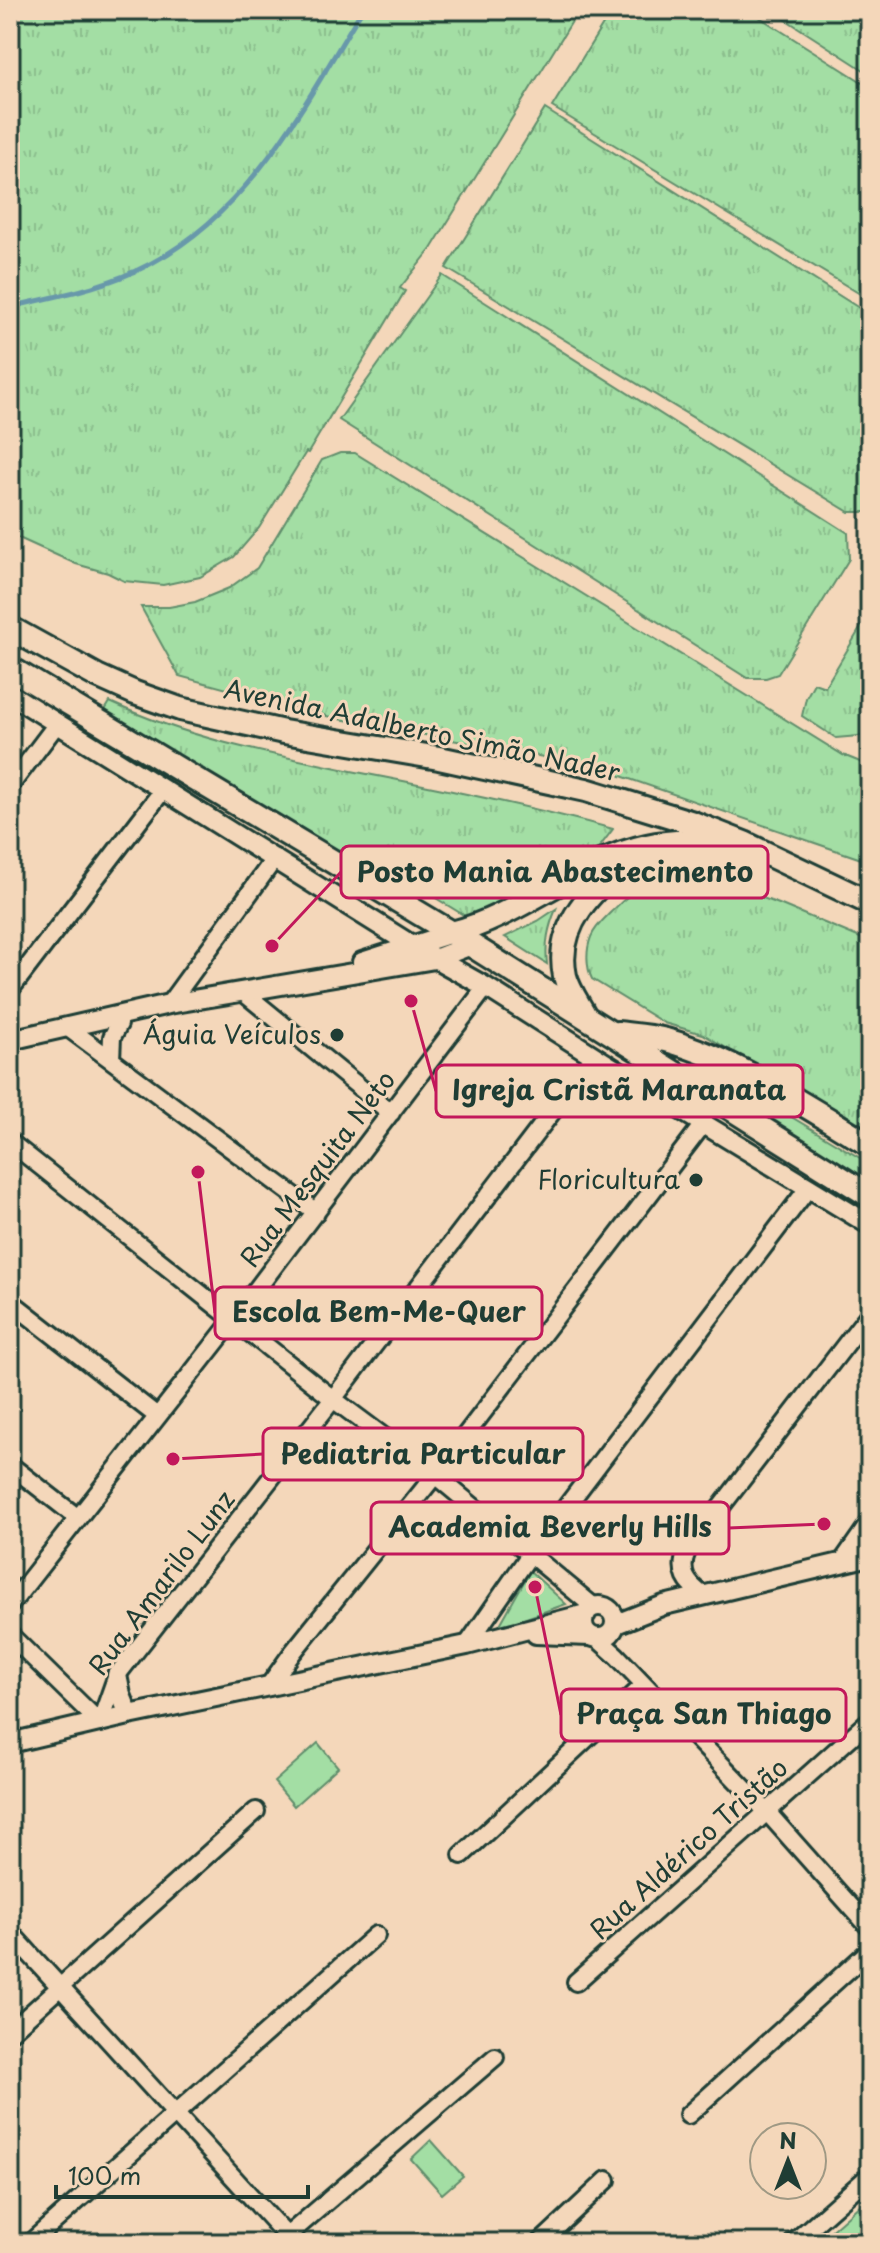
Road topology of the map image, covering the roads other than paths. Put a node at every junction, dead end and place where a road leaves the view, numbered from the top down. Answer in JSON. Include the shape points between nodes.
{"nodes":[{"id":1,"x":10,"y":628,"type":"edge"},
{"id":2,"x":10,"y":668,"type":"edge"},
{"id":3,"x":10,"y":694,"type":"edge"},
{"id":4,"x":56,"y":725,"type":"junction"},
{"id":5,"x":10,"y":786,"type":"edge"},
{"id":6,"x":163,"y":790,"type":"junction"},
{"id":7,"x":744,"y":843,"type":"junction"},
{"id":8,"x":646,"y":846,"type":"junction"},
{"id":9,"x":275,"y":858,"type":"junction"},
{"id":10,"x":870,"y":903,"type":"edge"},
{"id":11,"x":462,"y":939,"type":"junction"},
{"id":12,"x":413,"y":946,"type":"junction"},
{"id":13,"x":435,"y":959,"type":"junction"},
{"id":14,"x":298,"y":983,"type":"junction"},
{"id":15,"x":486,"y":987,"type":"junction"},
{"id":16,"x":10,"y":990,"type":"edge"},
{"id":17,"x":243,"y":992,"type":"junction"},
{"id":18,"x":169,"y":1004,"type":"junction"},
{"id":19,"x":587,"y":1019,"type":"junction"},
{"id":20,"x":119,"y":1024,"type":"junction"},
{"id":21,"x":72,"y":1030,"type":"junction"},
{"id":22,"x":608,"y":1031,"type":"junction"},
{"id":23,"x":10,"y":1040,"type":"edge"},
{"id":24,"x":10,"y":1051,"type":"edge"},
{"id":25,"x":594,"y":1057,"type":"junction"},
{"id":26,"x":111,"y":1059,"type":"junction"},
{"id":27,"x":391,"y":1113,"type":"junction"},
{"id":28,"x":704,"y":1123,"type":"junction"},
{"id":29,"x":10,"y":1142,"type":"edge"},
{"id":30,"x":870,"y":1145,"type":"edge"},
{"id":31,"x":809,"y":1187,"type":"junction"},
{"id":32,"x":870,"y":1196,"type":"edge"},
{"id":33,"x":316,"y":1212,"type":"junction"},
{"id":34,"x":870,"y":1225,"type":"edge"},
{"id":35,"x":10,"y":1301,"type":"edge"},
{"id":36,"x":870,"y":1313,"type":"edge"},
{"id":37,"x":234,"y":1319,"type":"junction"},
{"id":38,"x":333,"y":1399,"type":"junction"},
{"id":39,"x":157,"y":1416,"type":"junction"},
{"id":40,"x":10,"y":1465,"type":"edge"},
{"id":41,"x":435,"y":1475,"type":"junction"},
{"id":42,"x":78,"y":1518,"type":"junction"},
{"id":43,"x":870,"y":1522,"type":"edge"},
{"id":44,"x":531,"y":1553,"type":"junction"},
{"id":45,"x":870,"y":1556,"type":"edge"},
{"id":46,"x":842,"y":1562,"type":"junction"},
{"id":47,"x":704,"y":1596,"type":"junction"},
{"id":48,"x":10,"y":1605,"type":"edge"},
{"id":49,"x":600,"y":1623,"type":"junction"},
{"id":50,"x":10,"y":1635,"type":"edge"},
{"id":51,"x":467,"y":1645,"type":"junction"},
{"id":52,"x":293,"y":1652,"type":"junction"},
{"id":53,"x":117,"y":1675,"type":"junction"},
{"id":54,"x":302,"y":1680,"type":"junction"},
{"id":55,"x":644,"y":1685,"type":"junction"},
{"id":56,"x":268,"y":1687,"type":"junction"},
{"id":57,"x":129,"y":1715,"type":"junction"},
{"id":58,"x":870,"y":1720,"type":"edge"},
{"id":59,"x":100,"y":1723,"type":"junction"},
{"id":60,"x":10,"y":1743,"type":"edge"},
{"id":61,"x":256,"y":1811,"type":"dead end"},
{"id":62,"x":767,"y":1812,"type":"junction"},
{"id":63,"x":462,"y":1855,"type":"dead end"},
{"id":64,"x":870,"y":1928,"type":"edge"},
{"id":65,"x":10,"y":1932,"type":"edge"},
{"id":66,"x":376,"y":1935,"type":"dead end"},
{"id":67,"x":870,"y":1950,"type":"edge"},
{"id":68,"x":576,"y":1982,"type":"dead end"},
{"id":69,"x":59,"y":1988,"type":"junction"},
{"id":70,"x":10,"y":2032,"type":"edge"},
{"id":71,"x":495,"y":2057,"type":"dead end"},
{"id":72,"x":175,"y":2112,"type":"junction"},
{"id":73,"x":688,"y":2115,"type":"dead end"},
{"id":74,"x":870,"y":2175,"type":"edge"},
{"id":75,"x":607,"y":2180,"type":"dead end"},
{"id":76,"x":286,"y":2241,"type":"edge"},
{"id":77,"x":30,"y":2243,"type":"edge"},
{"id":78,"x":540,"y":2243,"type":"edge"},
{"id":79,"x":793,"y":2243,"type":"edge"}],
"edges":[{"from":1,"to":7,"type":"main road","name":"Avenida Adalberto Simão Nader","via":[[97,676],[180,709],[586,790]]},
{"from":2,"to":11,"type":"main road"},
{"from":3,"to":4,"type":"street"},
{"from":4,"to":5,"type":"street"},
{"from":4,"to":6,"type":"street"},
{"from":6,"to":9,"type":"street"},
{"from":6,"to":16,"type":"street"},
{"from":7,"to":8,"type":"main road"},
{"from":7,"to":10,"type":"main road","name":"Avenida Adalberto Simão Nader"},
{"from":8,"to":11,"type":"main road","via":[[598,864],[474,927]]},
{"from":8,"to":19,"type":"main road","via":[[607,877],[581,906],[566,935],[565,977]]},
{"from":9,"to":12,"type":"street"},
{"from":9,"to":18,"type":"street"},
{"from":11,"to":12,"type":"street"},
{"from":11,"to":13,"type":"street"},
{"from":11,"to":19,"type":"main road"},
{"from":12,"to":13,"type":"street"},
{"from":12,"to":14,"type":"street"},
{"from":13,"to":14,"type":"street"},
{"from":13,"to":15,"type":"street"},
{"from":14,"to":17,"type":"street"},
{"from":15,"to":25,"type":"street"},
{"from":15,"to":27,"type":"street","name":"Rua Mesquita Neto"},
{"from":17,"to":18,"type":"street"},
{"from":17,"to":20,"type":"street"},
{"from":17,"to":27,"type":"street"},
{"from":18,"to":21,"type":"street"},
{"from":19,"to":22,"type":"main road"},
{"from":20,"to":21,"type":"street"},
{"from":20,"to":26,"type":"street"},
{"from":21,"to":23,"type":"street"},
{"from":21,"to":24,"type":"street"},
{"from":21,"to":26,"type":"street"},
{"from":22,"to":30,"type":"main road","via":[[696,1051],[786,1095]]},
{"from":22,"to":32,"type":"main road"},
{"from":25,"to":28,"type":"street"},
{"from":25,"to":38,"type":"street","name":"Rua Amarilo Lunz"},
{"from":26,"to":33,"type":"street"},
{"from":27,"to":33,"type":"street","name":"Rua Mesquita Neto"},
{"from":28,"to":31,"type":"street"},
{"from":28,"to":41,"type":"street"},
{"from":29,"to":37,"type":"street"},
{"from":31,"to":34,"type":"street"},
{"from":31,"to":44,"type":"street"},
{"from":33,"to":37,"type":"street","name":"Rua Mesquita Neto"},
{"from":35,"to":39,"type":"street"},
{"from":36,"to":47,"type":"street","via":[[687,1551],[685,1576]]},
{"from":37,"to":38,"type":"street"},
{"from":37,"to":39,"type":"street","name":"Rua Mesquita Neto"},
{"from":38,"to":41,"type":"street"},
{"from":38,"to":53,"type":"street","name":"Rua Amarilo Lunz"},
{"from":39,"to":42,"type":"street","name":"Rua Mesquita Neto"},
{"from":40,"to":42,"type":"street"},
{"from":41,"to":44,"type":"street"},
{"from":41,"to":52,"type":"street"},
{"from":42,"to":48,"type":"street","name":"Rua Mesquita Neto"},
{"from":43,"to":46,"type":"street"},
{"from":44,"to":49,"type":"street"},
{"from":44,"to":51,"type":"street"},
{"from":45,"to":46,"type":"street"},
{"from":46,"to":47,"type":"street"},
{"from":47,"to":49,"type":"street"},
{"from":49,"to":51,"type":"street"},
{"from":49,"to":55,"type":"street","via":[[617,1656]]},
{"from":50,"to":59,"type":"street"},
{"from":51,"to":54,"type":"street"},
{"from":52,"to":54,"type":"street"},
{"from":52,"to":56,"type":"street"},
{"from":53,"to":57,"type":"street"},
{"from":53,"to":59,"type":"street","name":"Rua Amarilo Lunz"},
{"from":54,"to":56,"type":"street"},
{"from":55,"to":62,"type":"street"},
{"from":55,"to":63,"type":"street"},
{"from":56,"to":57,"type":"street"},
{"from":57,"to":59,"type":"street"},
{"from":58,"to":62,"type":"street","name":"Rua Aldérico Tristão"},
{"from":59,"to":60,"type":"street"},
{"from":61,"to":69,"type":"street"},
{"from":62,"to":64,"type":"street"},
{"from":62,"to":68,"type":"street","name":"Rua Aldérico Tristão"},
{"from":65,"to":69,"type":"street"},
{"from":66,"to":72,"type":"street"},
{"from":67,"to":73,"type":"street"},
{"from":69,"to":70,"type":"street"},
{"from":69,"to":72,"type":"street"},
{"from":71,"to":76,"type":"street"},
{"from":72,"to":76,"type":"street"},
{"from":72,"to":77,"type":"street"},
{"from":74,"to":79,"type":"street"},
{"from":75,"to":78,"type":"street"}]}
